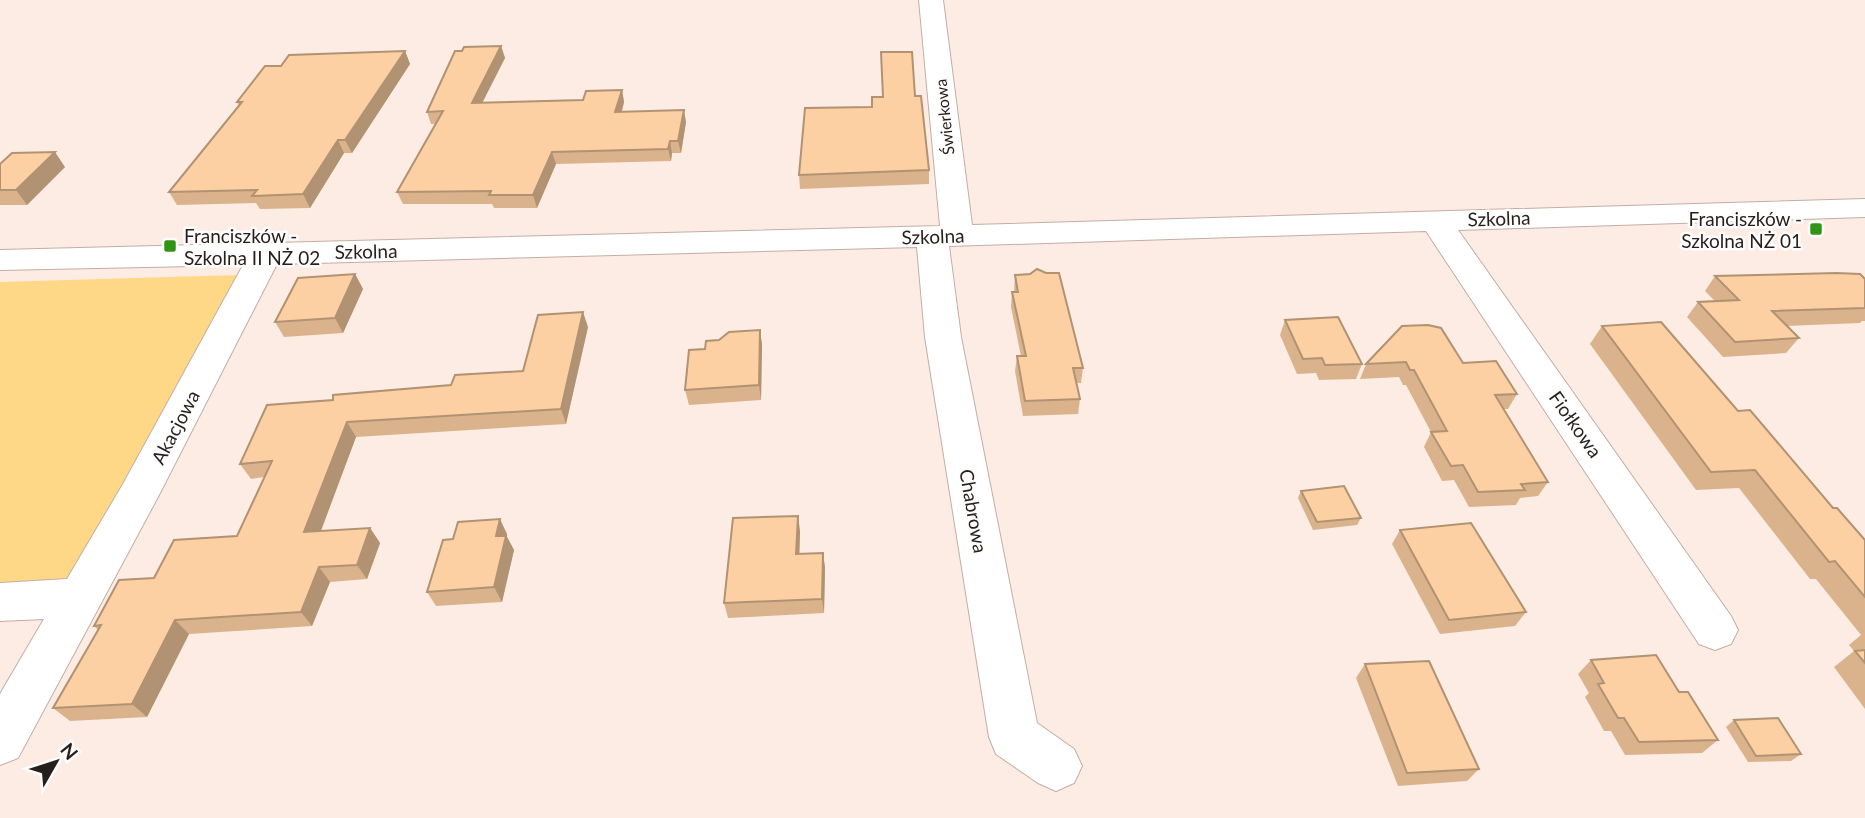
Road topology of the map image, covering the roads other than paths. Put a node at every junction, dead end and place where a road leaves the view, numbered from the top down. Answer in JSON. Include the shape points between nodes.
{"nodes":[{"id":1,"x":931,"y":0,"type":"edge"},
{"id":2,"x":1865,"y":208,"type":"edge"},
{"id":3,"x":1435,"y":220,"type":"junction"},
{"id":4,"x":942,"y":235,"type":"junction"},
{"id":5,"x":266,"y":253,"type":"junction"},
{"id":6,"x":0,"y":260,"type":"edge"},
{"id":7,"x":79,"y":598,"type":"junction"},
{"id":8,"x":0,"y":602,"type":"edge"},
{"id":9,"x":1715,"y":630,"type":"dead end"},
{"id":10,"x":0,"y":741,"type":"edge"},
{"id":11,"x":1056,"y":766,"type":"dead end"}],
"edges":[{"from":1,"to":4,"type":"street","name":"Świerkowa"},
{"from":2,"to":3,"type":"street","name":"Szkolna"},
{"from":3,"to":4,"type":"street","name":"Szkolna"},
{"from":3,"to":9,"type":"street","name":"Fiołkowa"},
{"from":4,"to":5,"type":"street","name":"Szkolna"},
{"from":4,"to":11,"type":"street","name":"Chabrowa","via":[[934,250],[943,337],[1014,737]]},
{"from":5,"to":6,"type":"street","name":"Szkolna"},
{"from":5,"to":7,"type":"street","name":"Akacjowa"},
{"from":7,"to":8,"type":"street"},
{"from":7,"to":10,"type":"street","name":"Akacjowa"}]}
